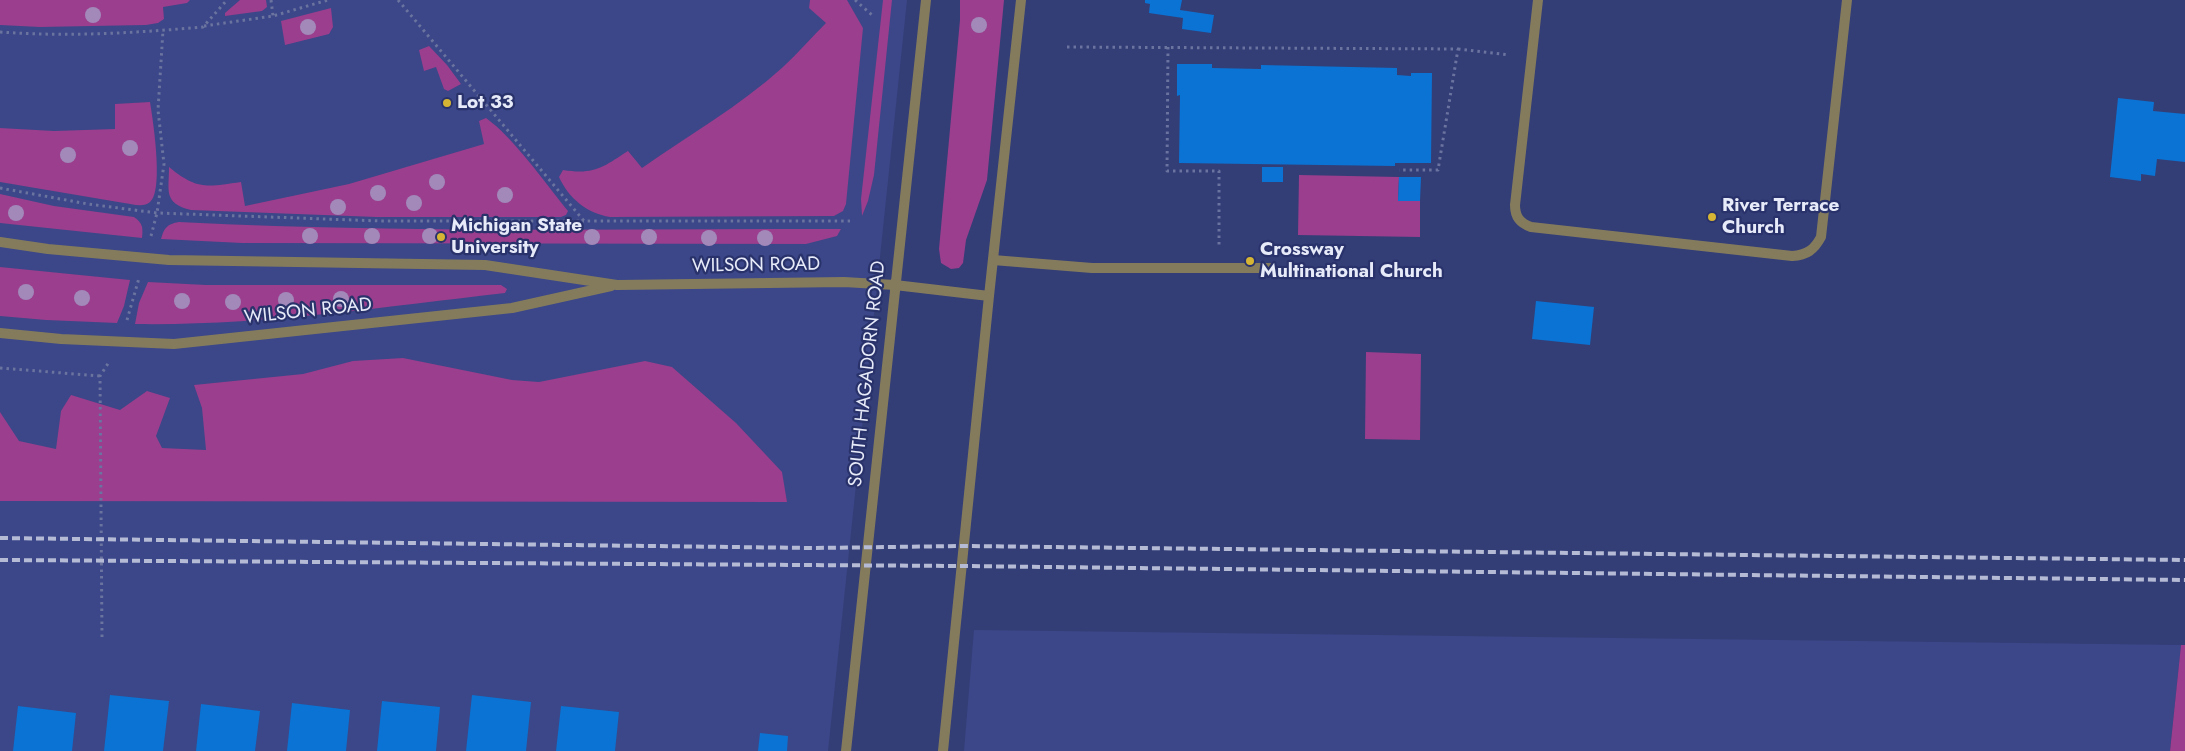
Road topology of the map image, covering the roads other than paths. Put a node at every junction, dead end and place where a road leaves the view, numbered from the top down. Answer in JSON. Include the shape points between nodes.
{"nodes":[{"id":1,"x":926,"y":0,"type":"edge"},
{"id":2,"x":1021,"y":0,"type":"edge"},
{"id":3,"x":1538,"y":0,"type":"edge"},
{"id":4,"x":1848,"y":0,"type":"edge"},
{"id":5,"x":0,"y":242,"type":"edge"},
{"id":6,"x":993,"y":260,"type":"junction"},
{"id":7,"x":1269,"y":268,"type":"dead end"},
{"id":8,"x":617,"y":284,"type":"junction"},
{"id":9,"x":896,"y":285,"type":"junction"},
{"id":10,"x":989,"y":296,"type":"junction"},
{"id":11,"x":0,"y":333,"type":"edge"},
{"id":12,"x":846,"y":751,"type":"edge"},
{"id":13,"x":943,"y":751,"type":"edge"}],
"edges":[{"from":1,"to":9,"type":"street","name":"SOUTH HAGADORN ROAD"},
{"from":2,"to":6,"type":"street"},
{"from":3,"to":4,"type":"street","via":[[1515,205],[1518,219],[1523,224],[1802,256],[1810,252],[1821,237]]},
{"from":5,"to":8,"type":"street","name":"WILSON ROAD","via":[[169,260],[485,265]]},
{"from":6,"to":7,"type":"street","via":[[1092,268]]},
{"from":6,"to":10,"type":"street"},
{"from":8,"to":9,"type":"street","name":"WILSON ROAD","via":[[844,282]]},
{"from":8,"to":11,"type":"street","name":"WILSON ROAD","via":[[512,308],[174,344]]},
{"from":9,"to":10,"type":"street","name":"WILSON ROAD"},
{"from":9,"to":12,"type":"street","name":"SOUTH HAGADORN ROAD"},
{"from":10,"to":13,"type":"street"}]}
